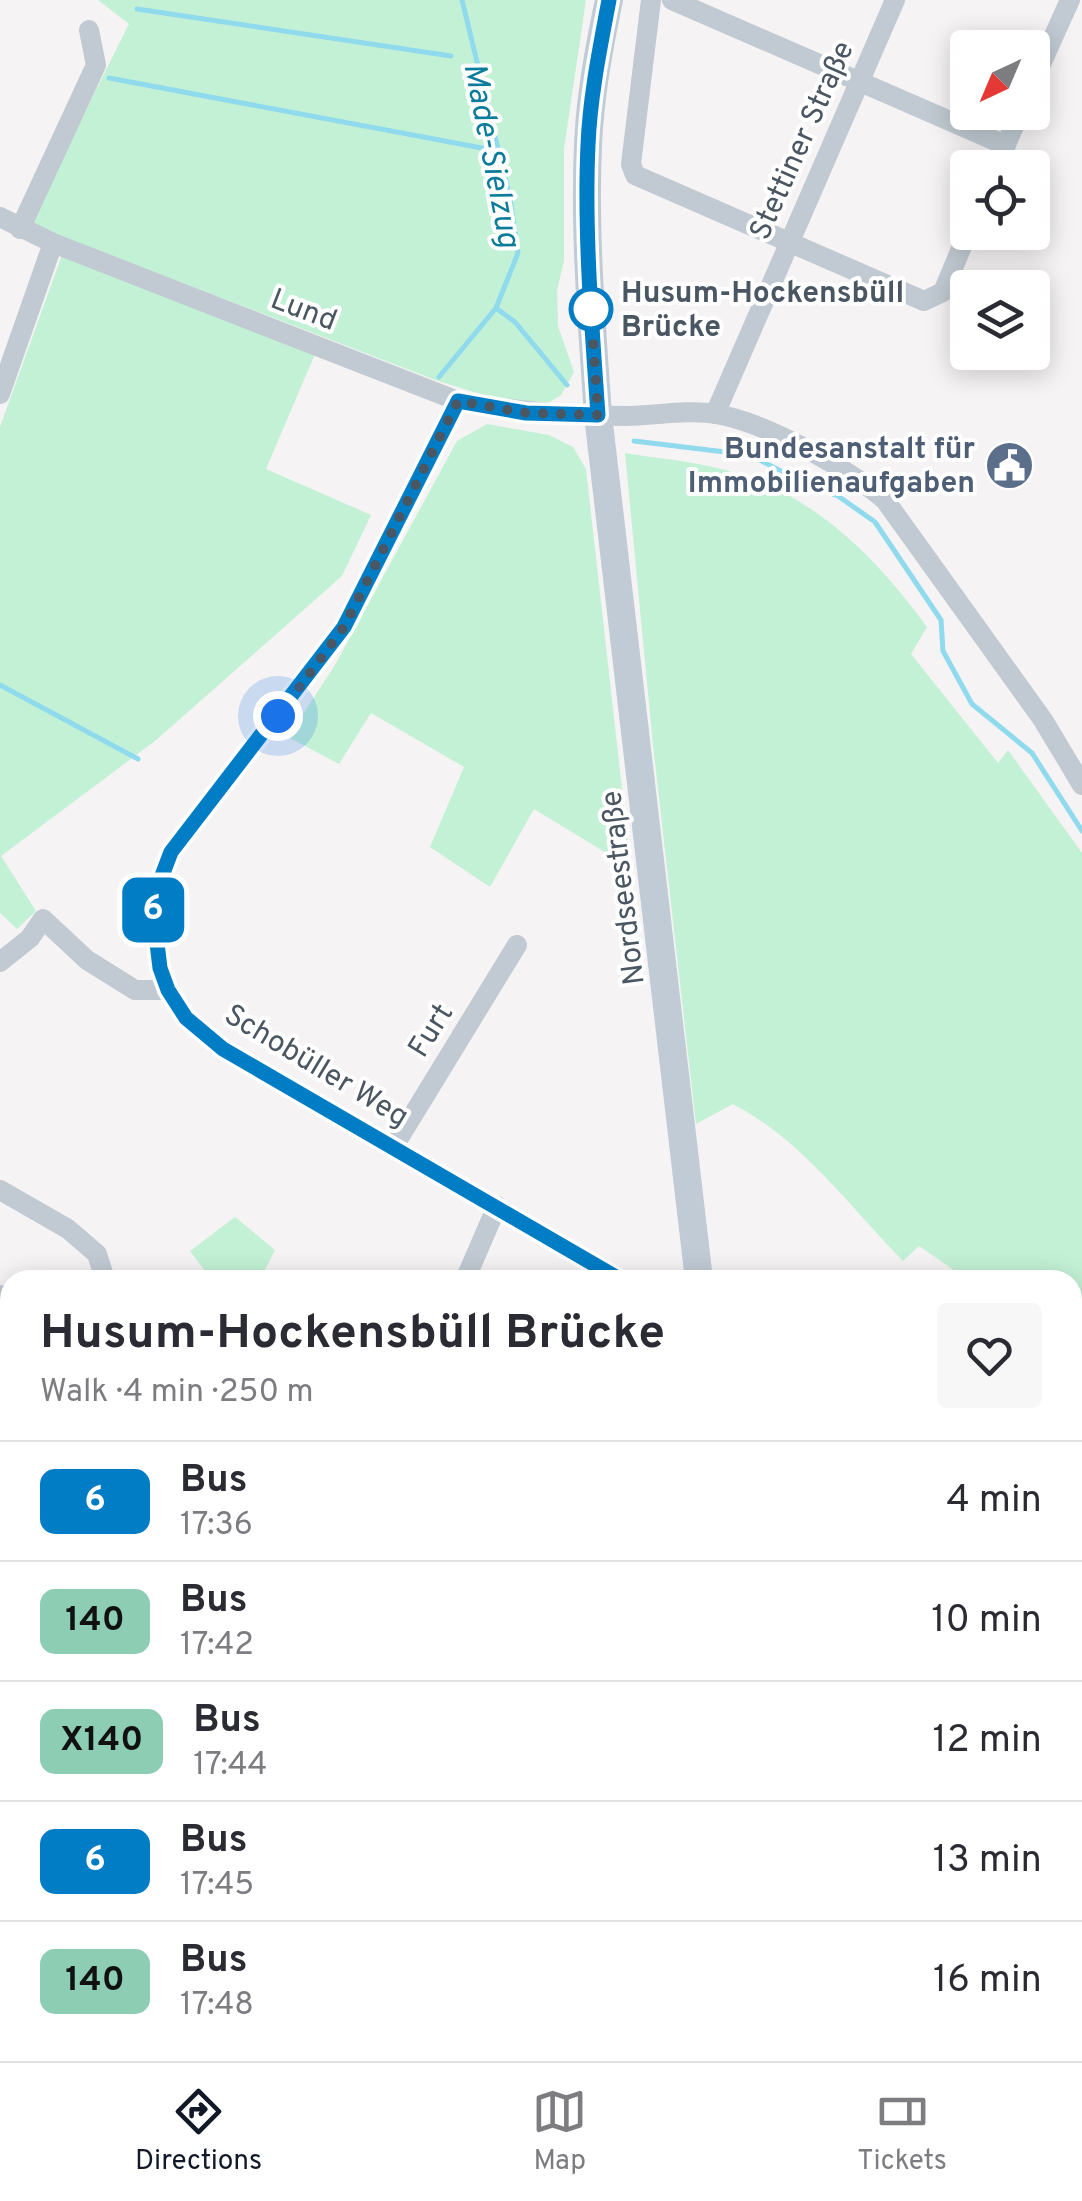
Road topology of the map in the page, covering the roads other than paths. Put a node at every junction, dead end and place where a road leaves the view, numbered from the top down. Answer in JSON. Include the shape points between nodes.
{"nodes":[{"id":1,"x":609,"y":0,"type":"edge"},
{"id":2,"x":652,"y":0,"type":"edge"},
{"id":3,"x":672,"y":0,"type":"edge"},
{"id":4,"x":894,"y":0,"type":"edge"},
{"id":5,"x":1070,"y":0,"type":"edge"},
{"id":6,"x":89,"y":30,"type":"dead end"},
{"id":7,"x":1050,"y":44,"type":"edge"},
{"id":8,"x":861,"y":80,"type":"junction"},
{"id":9,"x":1012,"y":130,"type":"edge"},
{"id":10,"x":1005,"y":145,"type":"junction"},
{"id":11,"x":1003,"y":150,"type":"edge"},
{"id":12,"x":0,"y":217,"type":"edge"},
{"id":13,"x":20,"y":230,"type":"junction"},
{"id":14,"x":53,"y":243,"type":"junction"},
{"id":15,"x":788,"y":243,"type":"junction"},
{"id":16,"x":960,"y":250,"type":"edge"},
{"id":17,"x":0,"y":394,"type":"edge"},
{"id":18,"x":458,"y":401,"type":"junction"},
{"id":19,"x":715,"y":414,"type":"junction"},
{"id":20,"x":598,"y":415,"type":"junction"},
{"id":21,"x":1082,"y":785,"type":"edge"},
{"id":22,"x":517,"y":945,"type":"dead end"},
{"id":23,"x":0,"y":962,"type":"edge"},
{"id":24,"x":168,"y":990,"type":"junction"},
{"id":25,"x":394,"y":1146,"type":"junction"},
{"id":26,"x":0,"y":1190,"type":"edge"},
{"id":27,"x":498,"y":1206,"type":"junction"},
{"id":28,"x":102,"y":1270,"type":"edge"},
{"id":29,"x":469,"y":1270,"type":"edge"},
{"id":30,"x":604,"y":1270,"type":"edge"},
{"id":31,"x":697,"y":1270,"type":"edge"}],
"edges":[{"from":1,"to":20,"type":"main road","name":"Nordseestraße","via":[[588,146]]},
{"from":2,"to":15,"type":"street","via":[[631,164],[635,175]]},
{"from":3,"to":8,"type":"street"},
{"from":4,"to":8,"type":"street","name":"Stettiner Straße"},
{"from":5,"to":7,"type":"street"},
{"from":6,"to":13,"type":"street","via":[[96,65]]},
{"from":8,"to":10,"type":"street"},
{"from":8,"to":15,"type":"street","name":"Stettiner Straße"},
{"from":9,"to":10,"type":"street"},
{"from":10,"to":11,"type":"street"},
{"from":12,"to":13,"type":"street","name":"Lund"},
{"from":13,"to":14,"type":"street","name":"Lund"},
{"from":14,"to":17,"type":"street"},
{"from":14,"to":18,"type":"street","name":"Lund"},
{"from":15,"to":16,"type":"street","via":[[924,301],[943,292]]},
{"from":15,"to":19,"type":"street","name":"Stettiner Straße"},
{"from":18,"to":20,"type":"street","name":"Lund","via":[[526,413]]},
{"from":18,"to":24,"type":"street","name":"Schobüller Weg","via":[[344,627],[171,852],[152,902]]},
{"from":19,"to":20,"type":"street","name":"Lund"},
{"from":19,"to":21,"type":"street","via":[[787,440],[862,480],[885,500]]},
{"from":20,"to":31,"type":"main road","name":"Nordseestraße"},
{"from":22,"to":25,"type":"street","name":"Furt"},
{"from":23,"to":24,"type":"street","via":[[43,920],[87,960],[135,990]]},
{"from":24,"to":25,"type":"street","name":"Schobüller Weg","via":[[186,1018],[223,1049]]},
{"from":25,"to":27,"type":"street","name":"Schobüller Weg"},
{"from":26,"to":28,"type":"street","via":[[68,1229],[98,1254]]},
{"from":27,"to":29,"type":"street"},
{"from":27,"to":30,"type":"street","name":"Schobüller Weg"}]}
